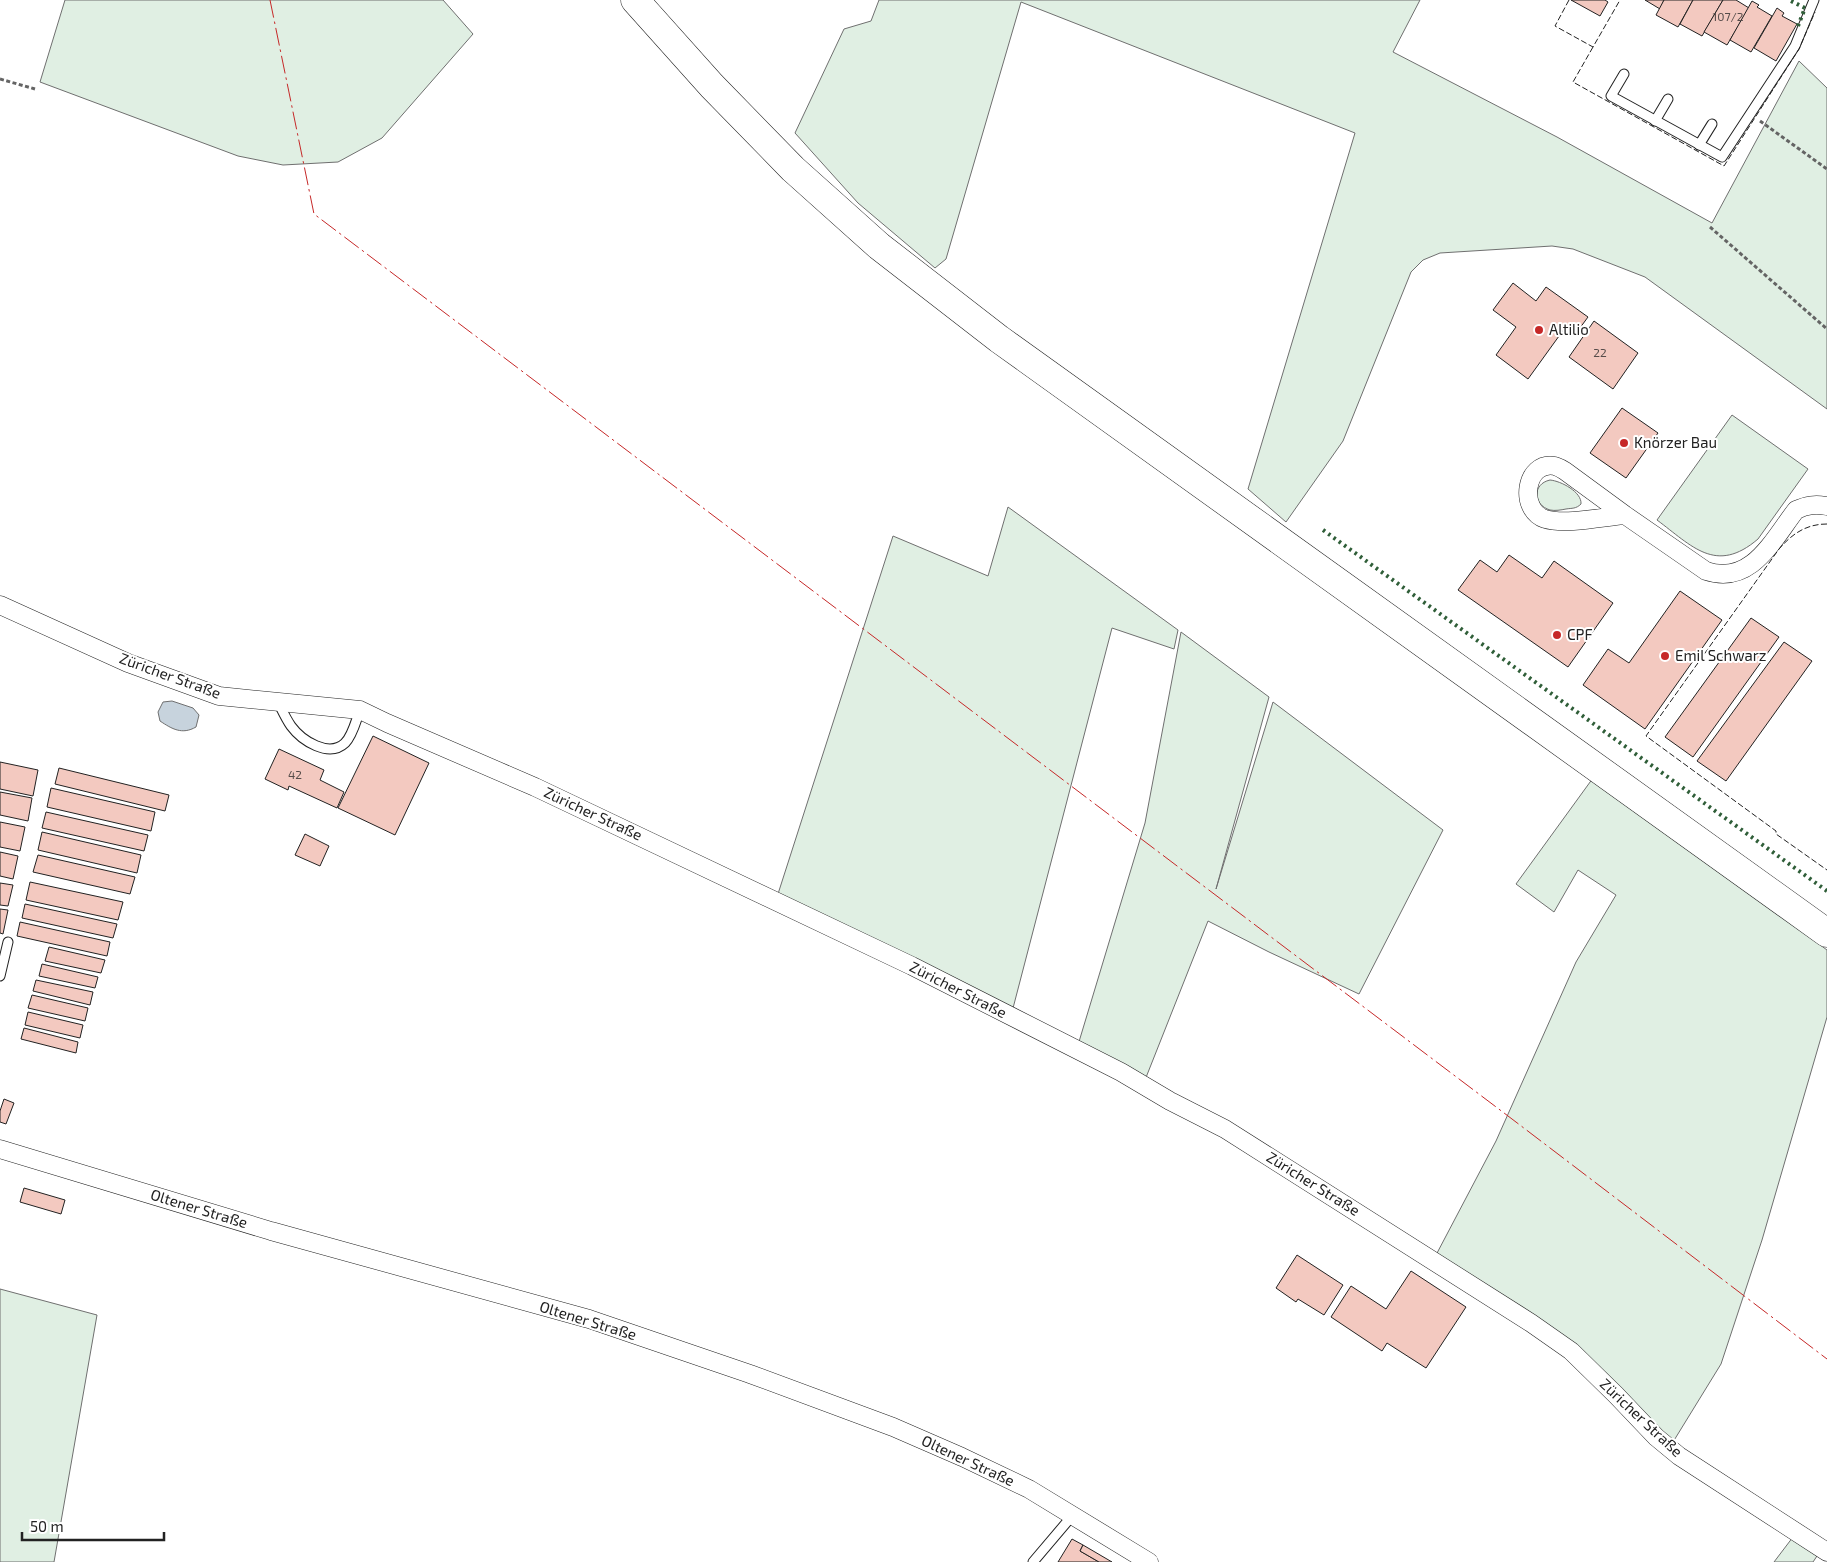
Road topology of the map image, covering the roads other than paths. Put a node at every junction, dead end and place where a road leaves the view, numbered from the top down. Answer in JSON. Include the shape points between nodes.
{"nodes":[{"id":1,"x":635,"y":0,"type":"edge"},
{"id":2,"x":1814,"y":0,"type":"edge"},
{"id":3,"x":1624,"y":74,"type":"dead end"},
{"id":4,"x":1668,"y":99,"type":"dead end"},
{"id":5,"x":1656,"y":121,"type":"junction"},
{"id":6,"x":1712,"y":124,"type":"dead end"},
{"id":7,"x":1699,"y":144,"type":"junction"},
{"id":8,"x":1827,"y":506,"type":"edge"},
{"id":9,"x":1625,"y":515,"type":"junction"},
{"id":10,"x":0,"y":605,"type":"edge"},
{"id":11,"x":278,"y":702,"type":"junction"},
{"id":12,"x":360,"y":710,"type":"junction"},
{"id":13,"x":1827,"y":933,"type":"edge"},
{"id":14,"x":8,"y":942,"type":"dead end"},
{"id":15,"x":0,"y":976,"type":"edge"},
{"id":16,"x":0,"y":1149,"type":"edge"},
{"id":17,"x":1072,"y":1516,"type":"junction"},
{"id":18,"x":1827,"y":1552,"type":"edge"},
{"id":19,"x":1033,"y":1562,"type":"edge"},
{"id":20,"x":1149,"y":1562,"type":"edge"}],
"edges":[{"from":1,"to":13,"type":"main road","via":[[762,139],[887,252],[999,339]]},
{"from":2,"to":7,"type":"lane","via":[[1795,46],[1722,157]]},
{"from":3,"to":5,"type":"lane","via":[[1611,96]]},
{"from":4,"to":5,"type":"lane"},
{"from":5,"to":7,"type":"lane"},
{"from":6,"to":7,"type":"lane"},
{"from":8,"to":9,"type":"street","via":[[1815,504],[1796,510],[1750,568],[1719,576],[1706,571]]},
{"from":9,"to":9,"type":"street","via":[[1566,521],[1542,518],[1529,503],[1530,483],[1542,467],[1554,466]]},
{"from":10,"to":11,"type":"street","name":"Züricher Straße","via":[[128,663],[220,696]]},
{"from":11,"to":12,"type":"street","name":"Züricher Straße"},
{"from":11,"to":12,"type":"lane","via":[[298,734],[328,750],[346,742]]},
{"from":12,"to":18,"type":"street","name":"Züricher Straße","via":[[535,787],[912,966],[1121,1072],[1225,1129],[1531,1323],[1570,1351],[1679,1456]]},
{"from":14,"to":15,"type":"lane"},
{"from":16,"to":17,"type":"street","name":"Oltener Straße","via":[[270,1231],[589,1319],[894,1427],[1029,1489]]},
{"from":17,"to":19,"type":"lane"},
{"from":17,"to":20,"type":"street","name":"Oltener Straße"}]}
